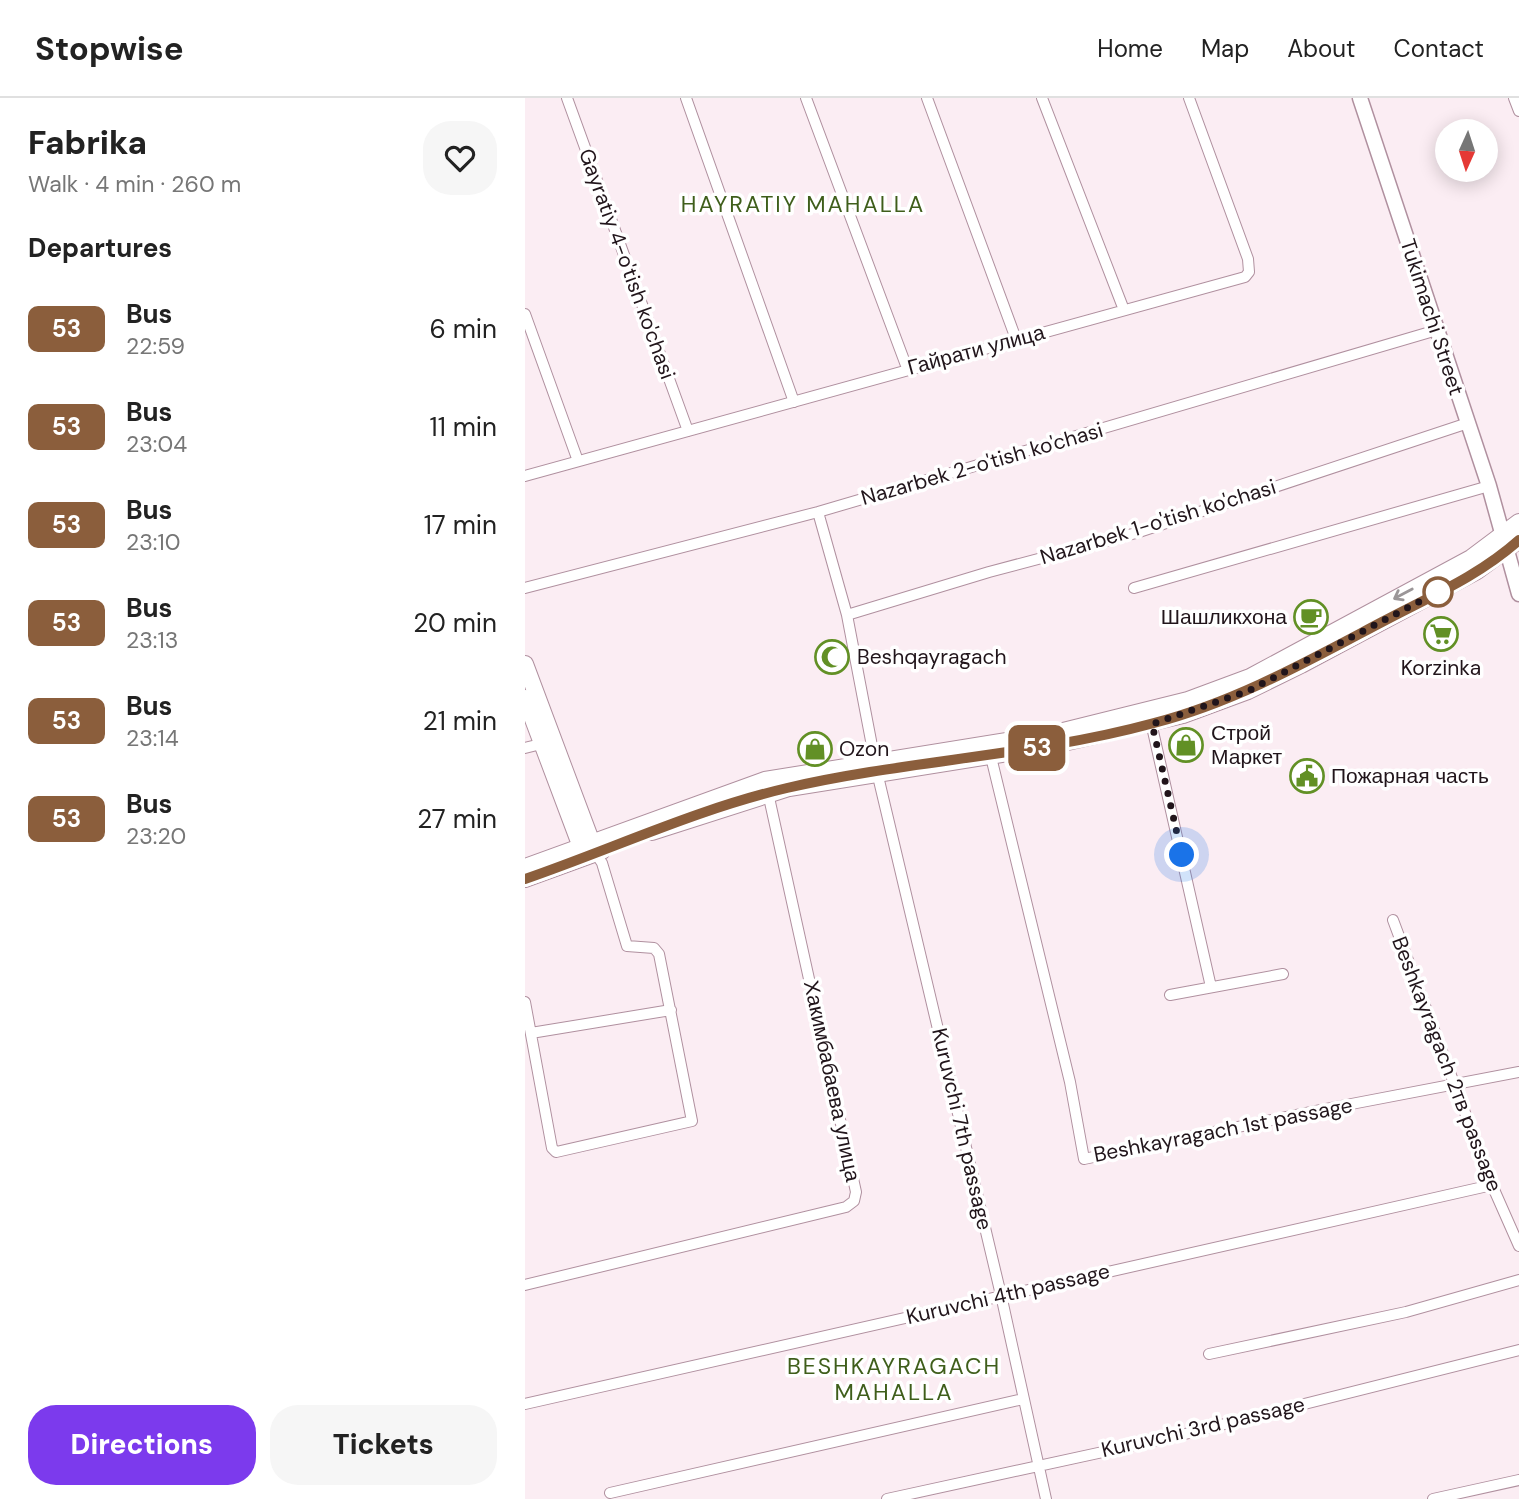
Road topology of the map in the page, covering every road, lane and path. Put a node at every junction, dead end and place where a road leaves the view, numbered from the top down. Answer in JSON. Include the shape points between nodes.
{"nodes":[{"id":1,"x":567,"y":98,"type":"edge"},
{"id":2,"x":685,"y":98,"type":"edge"},
{"id":3,"x":806,"y":98,"type":"edge"},
{"id":4,"x":926,"y":98,"type":"edge"},
{"id":5,"x":1042,"y":98,"type":"edge"},
{"id":6,"x":1189,"y":98,"type":"edge"},
{"id":7,"x":1360,"y":98,"type":"edge"},
{"id":8,"x":1514,"y":98,"type":"edge"},
{"id":9,"x":1519,"y":111,"type":"edge"},
{"id":10,"x":1124,"y":310,"type":"junction"},
{"id":11,"x":525,"y":314,"type":"edge"},
{"id":12,"x":1437,"y":330,"type":"junction"},
{"id":13,"x":1016,"y":339,"type":"junction"},
{"id":14,"x":907,"y":368,"type":"junction"},
{"id":15,"x":794,"y":402,"type":"junction"},
{"id":16,"x":1468,"y":423,"type":"junction"},
{"id":17,"x":688,"y":431,"type":"junction"},
{"id":18,"x":578,"y":461,"type":"junction"},
{"id":19,"x":525,"y":476,"type":"edge"},
{"id":20,"x":1489,"y":486,"type":"junction"},
{"id":21,"x":818,"y":512,"type":"junction"},
{"id":22,"x":1519,"y":522,"type":"edge"},
{"id":23,"x":1514,"y":544,"type":"edge"},
{"id":24,"x":525,"y":588,"type":"edge"},
{"id":25,"x":1134,"y":588,"type":"dead end"},
{"id":26,"x":1519,"y":593,"type":"edge"},
{"id":27,"x":847,"y":615,"type":"junction"},
{"id":28,"x":525,"y":664,"type":"edge"},
{"id":29,"x":525,"y":698,"type":"edge"},
{"id":30,"x":1150,"y":718,"type":"junction"},
{"id":31,"x":548,"y":742,"type":"junction"},
{"id":32,"x":525,"y":748,"type":"edge"},
{"id":33,"x":991,"y":757,"type":"junction"},
{"id":34,"x":876,"y":766,"type":"junction"},
{"id":35,"x":768,"y":793,"type":"junction"},
{"id":36,"x":590,"y":848,"type":"junction"},
{"id":37,"x":525,"y":867,"type":"edge"},
{"id":38,"x":525,"y":879,"type":"edge"},
{"id":39,"x":1393,"y":920,"type":"dead end"},
{"id":40,"x":1283,"y":974,"type":"dead end"},
{"id":41,"x":1212,"y":987,"type":"junction"},
{"id":42,"x":1170,"y":995,"type":"dead end"},
{"id":43,"x":525,"y":1002,"type":"edge"},
{"id":44,"x":671,"y":1010,"type":"junction"},
{"id":45,"x":531,"y":1033,"type":"junction"},
{"id":46,"x":1519,"y":1072,"type":"edge"},
{"id":47,"x":1454,"y":1086,"type":"junction"},
{"id":48,"x":1492,"y":1185,"type":"junction"},
{"id":49,"x":1519,"y":1246,"type":"edge"},
{"id":50,"x":1519,"y":1280,"type":"edge"},
{"id":51,"x":525,"y":1285,"type":"edge"},
{"id":52,"x":1001,"y":1295,"type":"junction"},
{"id":53,"x":1519,"y":1350,"type":"edge"},
{"id":54,"x":1209,"y":1354,"type":"dead end"},
{"id":55,"x":1023,"y":1399,"type":"junction"},
{"id":56,"x":525,"y":1404,"type":"edge"},
{"id":57,"x":1038,"y":1465,"type":"junction"},
{"id":58,"x":1519,"y":1480,"type":"edge"},
{"id":59,"x":610,"y":1493,"type":"dead end"},
{"id":60,"x":887,"y":1499,"type":"edge"},
{"id":61,"x":1046,"y":1499,"type":"edge"},
{"id":62,"x":1433,"y":1499,"type":"edge"}],
"edges":[{"from":1,"to":17,"type":"street","name":"Gayratiy 4-o'tish ko'chasi"},
{"from":2,"to":15,"type":"street"},
{"from":3,"to":14,"type":"street"},
{"from":4,"to":13,"type":"street"},
{"from":5,"to":10,"type":"street"},
{"from":6,"to":10,"type":"street","name":"Гайрати улица","via":[[1249,272],[1245,277]]},
{"from":7,"to":12,"type":"main road","name":"Tukimachi Street"},
{"from":8,"to":9,"type":"street"},
{"from":10,"to":13,"type":"street","name":"Гайрати улица"},
{"from":11,"to":18,"type":"street"},
{"from":12,"to":16,"type":"main road","name":"Tukimachi Street"},
{"from":12,"to":21,"type":"street","name":"Nazarbek 2-o'tish ko'chasi"},
{"from":13,"to":14,"type":"street","name":"Гайрати улица"},
{"from":14,"to":15,"type":"street","name":"Гайрати улица"},
{"from":15,"to":17,"type":"street","name":"Гайрати улица"},
{"from":16,"to":20,"type":"main road","name":"Tukimachi Street"},
{"from":16,"to":27,"type":"street","name":"Nazarbek 1-o'tish ko'chasi","via":[[1136,533]]},
{"from":17,"to":18,"type":"street","name":"Гайрати улица"},
{"from":18,"to":19,"type":"street","name":"Гайрати улица"},
{"from":20,"to":23,"type":"main road","name":"Tukimachi Street"},
{"from":20,"to":25,"type":"street"},
{"from":21,"to":24,"type":"street","name":"Nazarbek 2-o'tish ko'chasi"},
{"from":21,"to":27,"type":"street","name":"Kuruvchi 7th passage"},
{"from":22,"to":23,"type":"main road"},
{"from":23,"to":26,"type":"main road","name":"Tukimachi Street"},
{"from":23,"to":30,"type":"main road","via":[[1471,558],[1250,677]]},
{"from":27,"to":34,"type":"street","name":"Kuruvchi 7th passage"},
{"from":28,"to":31,"type":"main road"},
{"from":29,"to":31,"type":"main road"},
{"from":30,"to":33,"type":"main road"},
{"from":30,"to":34,"type":"main road"},
{"from":30,"to":41,"type":"street"},
{"from":31,"to":32,"type":"street"},
{"from":31,"to":36,"type":"main road"},
{"from":33,"to":34,"type":"main road"},
{"from":33,"to":47,"type":"street","name":"Beshkayragach 1st passage","via":[[1070,1082],[1084,1159]]},
{"from":34,"to":35,"type":"main road"},
{"from":34,"to":36,"type":"main road","via":[[765,780]]},
{"from":34,"to":52,"type":"street","name":"Kuruvchi 7th passage"},
{"from":35,"to":36,"type":"main road"},
{"from":35,"to":51,"type":"street","name":"Хакимбабаева улица","via":[[856,1192],[853,1201],[846,1207]]},
{"from":36,"to":37,"type":"main road"},
{"from":36,"to":38,"type":"main road"},
{"from":36,"to":44,"type":"street","via":[[602,863],[627,946],[657,950]]},
{"from":39,"to":47,"type":"street","name":"Beshkayragach 2тв passage"},
{"from":40,"to":41,"type":"street"},
{"from":41,"to":42,"type":"street"},
{"from":43,"to":45,"type":"street"},
{"from":44,"to":45,"type":"street"},
{"from":44,"to":45,"type":"street","via":[[692,1121],[561,1153],[552,1148]]},
{"from":46,"to":47,"type":"street","name":"Beshkayragach 1st passage"},
{"from":47,"to":48,"type":"street","name":"Beshkayragach 2тв passage"},
{"from":48,"to":49,"type":"street","name":"Beshkayragach 2тв passage"},
{"from":48,"to":52,"type":"street","name":"Kuruvchi 4th passage"},
{"from":50,"to":54,"type":"street","via":[[1406,1312]]},
{"from":52,"to":55,"type":"street","name":"Kuruvchi 7th passage"},
{"from":52,"to":56,"type":"street","name":"Kuruvchi 4th passage"},
{"from":53,"to":57,"type":"street","name":"Kuruvchi 3rd passage","via":[[1181,1435]]},
{"from":55,"to":57,"type":"street","name":"Kuruvchi 7th passage"},
{"from":55,"to":59,"type":"street"},
{"from":57,"to":60,"type":"street","name":"Kuruvchi 3rd passage"},
{"from":57,"to":61,"type":"street","name":"Kuruvchi 7th passage"},
{"from":58,"to":62,"type":"street"}]}
